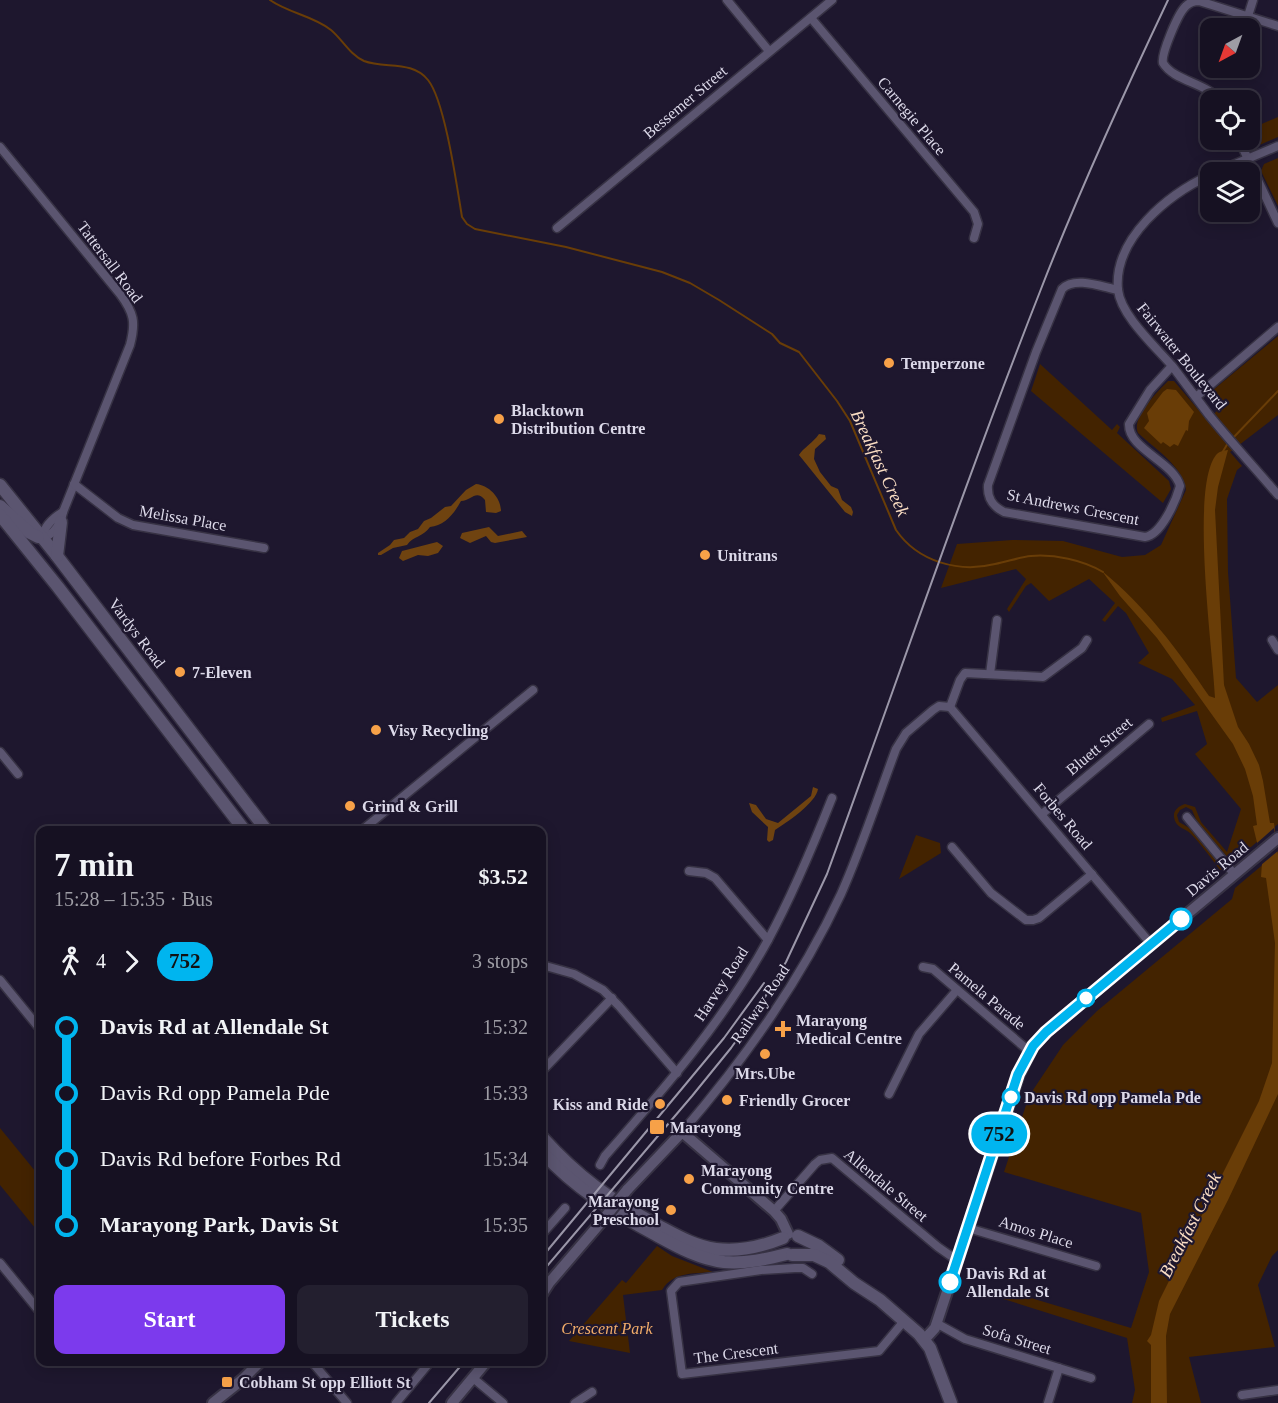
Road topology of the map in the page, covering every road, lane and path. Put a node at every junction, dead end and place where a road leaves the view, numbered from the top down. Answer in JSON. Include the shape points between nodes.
{"nodes":[{"id":1,"x":728,"y":0,"type":"edge"},
{"id":2,"x":832,"y":0,"type":"edge"},
{"id":3,"x":1253,"y":0,"type":"edge"},
{"id":4,"x":1248,"y":16,"type":"junction"},
{"id":5,"x":811,"y":18,"type":"junction"},
{"id":6,"x":1278,"y":26,"type":"edge"},
{"id":7,"x":770,"y":51,"type":"junction"},
{"id":8,"x":1208,"y":90,"type":"edge"},
{"id":9,"x":1278,"y":146,"type":"edge"},
{"id":10,"x":0,"y":147,"type":"edge"},
{"id":11,"x":1244,"y":150,"type":"edge"},
{"id":12,"x":1248,"y":159,"type":"junction"},
{"id":13,"x":1241,"y":162,"type":"edge"},
{"id":14,"x":1200,"y":180,"type":"edge"},
{"id":15,"x":1278,"y":223,"type":"edge"},
{"id":16,"x":557,"y":228,"type":"dead end"},
{"id":17,"x":974,"y":238,"type":"dead end"},
{"id":18,"x":1118,"y":290,"type":"junction"},
{"id":19,"x":1278,"y":327,"type":"edge"},
{"id":20,"x":1172,"y":366,"type":"junction"},
{"id":21,"x":1196,"y":397,"type":"junction"},
{"id":22,"x":74,"y":484,"type":"junction"},
{"id":23,"x":0,"y":485,"type":"edge"},
{"id":24,"x":1278,"y":495,"type":"edge"},
{"id":25,"x":0,"y":506,"type":"edge"},
{"id":26,"x":0,"y":515,"type":"edge"},
{"id":27,"x":62,"y":517,"type":"junction"},
{"id":28,"x":42,"y":538,"type":"junction"},
{"id":29,"x":264,"y":548,"type":"dead end"},
{"id":30,"x":57,"y":556,"type":"junction"},
{"id":31,"x":58,"y":587,"type":"junction"},
{"id":32,"x":997,"y":620,"type":"dead end"},
{"id":33,"x":1087,"y":640,"type":"dead end"},
{"id":34,"x":1272,"y":640,"type":"dead end"},
{"id":35,"x":1278,"y":650,"type":"edge"},
{"id":36,"x":990,"y":674,"type":"junction"},
{"id":37,"x":533,"y":690,"type":"dead end"},
{"id":38,"x":950,"y":707,"type":"junction"},
{"id":39,"x":1149,"y":724,"type":"dead end"},
{"id":40,"x":0,"y":752,"type":"edge"},
{"id":41,"x":18,"y":774,"type":"dead end"},
{"id":42,"x":832,"y":798,"type":"dead end"},
{"id":43,"x":1042,"y":814,"type":"junction"},
{"id":44,"x":1186,"y":817,"type":"dead end"},
{"id":45,"x":241,"y":826,"type":"edge"},
{"id":46,"x":263,"y":826,"type":"edge"},
{"id":47,"x":367,"y":826,"type":"edge"},
{"id":48,"x":1277,"y":839,"type":"edge"},
{"id":49,"x":952,"y":847,"type":"dead end"},
{"id":50,"x":689,"y":871,"type":"dead end"},
{"id":51,"x":1092,"y":874,"type":"junction"},
{"id":52,"x":1234,"y":874,"type":"junction"},
{"id":53,"x":768,"y":940,"type":"junction"},
{"id":54,"x":1151,"y":944,"type":"junction"},
{"id":55,"x":546,"y":966,"type":"edge"},
{"id":56,"x":923,"y":967,"type":"dead end"},
{"id":57,"x":0,"y":980,"type":"edge"},
{"id":58,"x":957,"y":990,"type":"junction"},
{"id":59,"x":612,"y":998,"type":"junction"},
{"id":60,"x":36,"y":1024,"type":"edge"},
{"id":61,"x":1029,"y":1051,"type":"junction"},
{"id":62,"x":546,"y":1067,"type":"edge"},
{"id":63,"x":677,"y":1073,"type":"junction"},
{"id":64,"x":889,"y":1094,"type":"dead end"},
{"id":65,"x":682,"y":1132,"type":"junction"},
{"id":66,"x":546,"y":1141,"type":"edge"},
{"id":67,"x":546,"y":1156,"type":"edge"},
{"id":68,"x":600,"y":1165,"type":"dead end"},
{"id":69,"x":565,"y":1208,"type":"dead end"},
{"id":70,"x":774,"y":1211,"type":"junction"},
{"id":71,"x":968,"y":1228,"type":"junction"},
{"id":72,"x":546,"y":1229,"type":"edge"},
{"id":73,"x":789,"y":1236,"type":"junction"},
{"id":74,"x":790,"y":1254,"type":"junction"},
{"id":75,"x":957,"y":1261,"type":"junction"},
{"id":76,"x":1096,"y":1266,"type":"dead end"},
{"id":77,"x":1,"y":1267,"type":"edge"},
{"id":78,"x":812,"y":1274,"type":"dead end"},
{"id":79,"x":546,"y":1289,"type":"edge"},
{"id":80,"x":880,"y":1300,"type":"junction"},
{"id":81,"x":36,"y":1307,"type":"edge"},
{"id":82,"x":904,"y":1321,"type":"junction"},
{"id":83,"x":936,"y":1323,"type":"junction"},
{"id":84,"x":924,"y":1340,"type":"junction"},
{"id":85,"x":256,"y":1366,"type":"edge"},
{"id":86,"x":315,"y":1366,"type":"edge"},
{"id":87,"x":427,"y":1366,"type":"edge"},
{"id":88,"x":483,"y":1366,"type":"edge"},
{"id":89,"x":1059,"y":1368,"type":"junction"},
{"id":90,"x":473,"y":1378,"type":"junction"},
{"id":91,"x":1091,"y":1378,"type":"dead end"},
{"id":92,"x":1278,"y":1390,"type":"edge"},
{"id":93,"x":592,"y":1392,"type":"dead end"},
{"id":94,"x":1242,"y":1395,"type":"dead end"},
{"id":95,"x":213,"y":1403,"type":"edge"},
{"id":96,"x":347,"y":1403,"type":"edge"},
{"id":97,"x":396,"y":1403,"type":"edge"},
{"id":98,"x":452,"y":1403,"type":"edge"},
{"id":99,"x":503,"y":1403,"type":"edge"},
{"id":100,"x":575,"y":1403,"type":"edge"},
{"id":101,"x":951,"y":1403,"type":"edge"},
{"id":102,"x":1048,"y":1403,"type":"edge"}],
"edges":[{"from":1,"to":7,"type":"street"},
{"from":2,"to":5,"type":"street","name":"Bessemer Street"},
{"from":3,"to":4,"type":"street"},
{"from":4,"to":6,"type":"street"},
{"from":4,"to":8,"type":"street","via":[[1199,1],[1183,9],[1161,57],[1162,63]]},
{"from":5,"to":7,"type":"street","name":"Bessemer Street"},
{"from":5,"to":17,"type":"street","name":"Carnegie Place","via":[[974,212],[978,224]]},
{"from":7,"to":16,"type":"street","name":"Bessemer Street"},
{"from":9,"to":12,"type":"street"},
{"from":10,"to":22,"type":"street","name":"Tattersall Road","via":[[120,294],[134,319],[130,345]]},
{"from":11,"to":12,"type":"street"},
{"from":12,"to":13,"type":"street"},
{"from":12,"to":15,"type":"street"},
{"from":14,"to":18,"type":"street","via":[[1167,200],[1129,244],[1121,262]]},
{"from":18,"to":20,"type":"street","name":"Fairwater Boulevard","via":[[1126,312]]},
{"from":18,"to":20,"type":"street","name":"St Andrews Crescent","via":[[1075,282],[1062,289],[988,484],[992,504],[1004,512],[1144,537],[1155,533],[1180,486],[1175,476],[1133,438],[1130,424],[1150,390]]},
{"from":19,"to":21,"type":"street"},
{"from":20,"to":21,"type":"street","name":"Fairwater Boulevard"},
{"from":21,"to":24,"type":"street","name":"Fairwater Boulevard"},
{"from":22,"to":27,"type":"street","name":"Tattersall Road"},
{"from":22,"to":29,"type":"street","name":"Melissa Place","via":[[133,525]]},
{"from":23,"to":28,"type":"main road","name":"Vardys Road"},
{"from":25,"to":28,"type":"main road","via":[[30,533]]},
{"from":26,"to":31,"type":"main road","name":"Vardys Road"},
{"from":27,"to":28,"type":"street","name":"Tattersall Road","via":[[55,516]]},
{"from":27,"to":30,"type":"main road"},
{"from":28,"to":30,"type":"main road","name":"Vardys Road"},
{"from":28,"to":31,"type":"main road","via":[[42,554]]},
{"from":30,"to":46,"type":"main road","name":"Vardys Road"},
{"from":31,"to":45,"type":"main road","name":"Vardys Road"},
{"from":32,"to":36,"type":"street"},
{"from":33,"to":36,"type":"street","via":[[1082,648],[1042,676]]},
{"from":34,"to":35,"type":"street"},
{"from":36,"to":38,"type":"street","via":[[964,673]]},
{"from":37,"to":47,"type":"street"},
{"from":38,"to":43,"type":"street","name":"Forbes Road"},
{"from":38,"to":65,"type":"street","name":"Railway Road","via":[[939,706],[901,738],[842,891],[804,966],[750,1048]]},
{"from":39,"to":43,"type":"street","name":"Bluett Street"},
{"from":40,"to":41,"type":"street"},
{"from":42,"to":53,"type":"street","name":"Harvey Road"},
{"from":43,"to":51,"type":"street","name":"Forbes Road"},
{"from":44,"to":52,"type":"street"},
{"from":48,"to":52,"type":"street","name":"Davis Road"},
{"from":49,"to":51,"type":"street","via":[[989,890],[1026,920],[1039,918]]},
{"from":50,"to":53,"type":"street","via":[[715,878]]},
{"from":51,"to":54,"type":"street","name":"Forbes Road"},
{"from":52,"to":54,"type":"street","name":"Davis Road"},
{"from":53,"to":63,"type":"street","name":"Harvey Road","via":[[711,1029]]},
{"from":54,"to":61,"type":"street","name":"Davis Road","via":[[1046,1032]]},
{"from":55,"to":59,"type":"street","via":[[585,978]]},
{"from":56,"to":58,"type":"street","name":"Pamela Parade","via":[[933,969]]},
{"from":57,"to":60,"type":"street"},
{"from":58,"to":61,"type":"street","name":"Pamela Parade"},
{"from":58,"to":64,"type":"street","via":[[920,1034]]},
{"from":59,"to":62,"type":"street"},
{"from":59,"to":63,"type":"street"},
{"from":61,"to":71,"type":"street","name":"Davis Road"},
{"from":63,"to":68,"type":"street","name":"Harvey Road"},
{"from":65,"to":70,"type":"street"},
{"from":65,"to":79,"type":"street","name":"Railway Road","bridge":true,"via":[[627,1190]]},
{"from":66,"to":73,"type":"main road","via":[[603,1194],[695,1244],[736,1250]]},
{"from":67,"to":74,"type":"main road","via":[[597,1201],[684,1250],[725,1262]]},
{"from":69,"to":72,"type":"street"},
{"from":70,"to":73,"type":"street"},
{"from":70,"to":75,"type":"street","name":"Allendale Street","via":[[815,1164],[832,1158]]},
{"from":71,"to":75,"type":"street","name":"Davis Road"},
{"from":71,"to":76,"type":"street","name":"Amos Place"},
{"from":73,"to":74,"type":"main road","via":[[780,1247]]},
{"from":73,"to":74,"type":"main road","via":[[801,1242],[800,1249]]},
{"from":73,"to":80,"type":"main road","via":[[819,1246]]},
{"from":74,"to":80,"type":"main road","via":[[821,1257]]},
{"from":75,"to":83,"type":"street","name":"Davis Road"},
{"from":77,"to":81,"type":"street"},
{"from":78,"to":82,"type":"street","name":"The Crescent","via":[[795,1268],[679,1281],[671,1291],[682,1374],[879,1351]]},
{"from":80,"to":82,"type":"main road"},
{"from":82,"to":84,"type":"main road"},
{"from":83,"to":84,"type":"street","name":"Davis Road"},
{"from":83,"to":89,"type":"street","name":"Sofa Street","via":[[965,1339]]},
{"from":84,"to":101,"type":"main road"},
{"from":85,"to":95,"type":"street"},
{"from":86,"to":96,"type":"street"},
{"from":87,"to":97,"type":"street"},
{"from":88,"to":90,"type":"street"},
{"from":89,"to":91,"type":"street","name":"Sofa Street"},
{"from":89,"to":102,"type":"street"},
{"from":90,"to":98,"type":"street"},
{"from":90,"to":99,"type":"street"},
{"from":92,"to":94,"type":"street"},
{"from":93,"to":100,"type":"street"}]}
